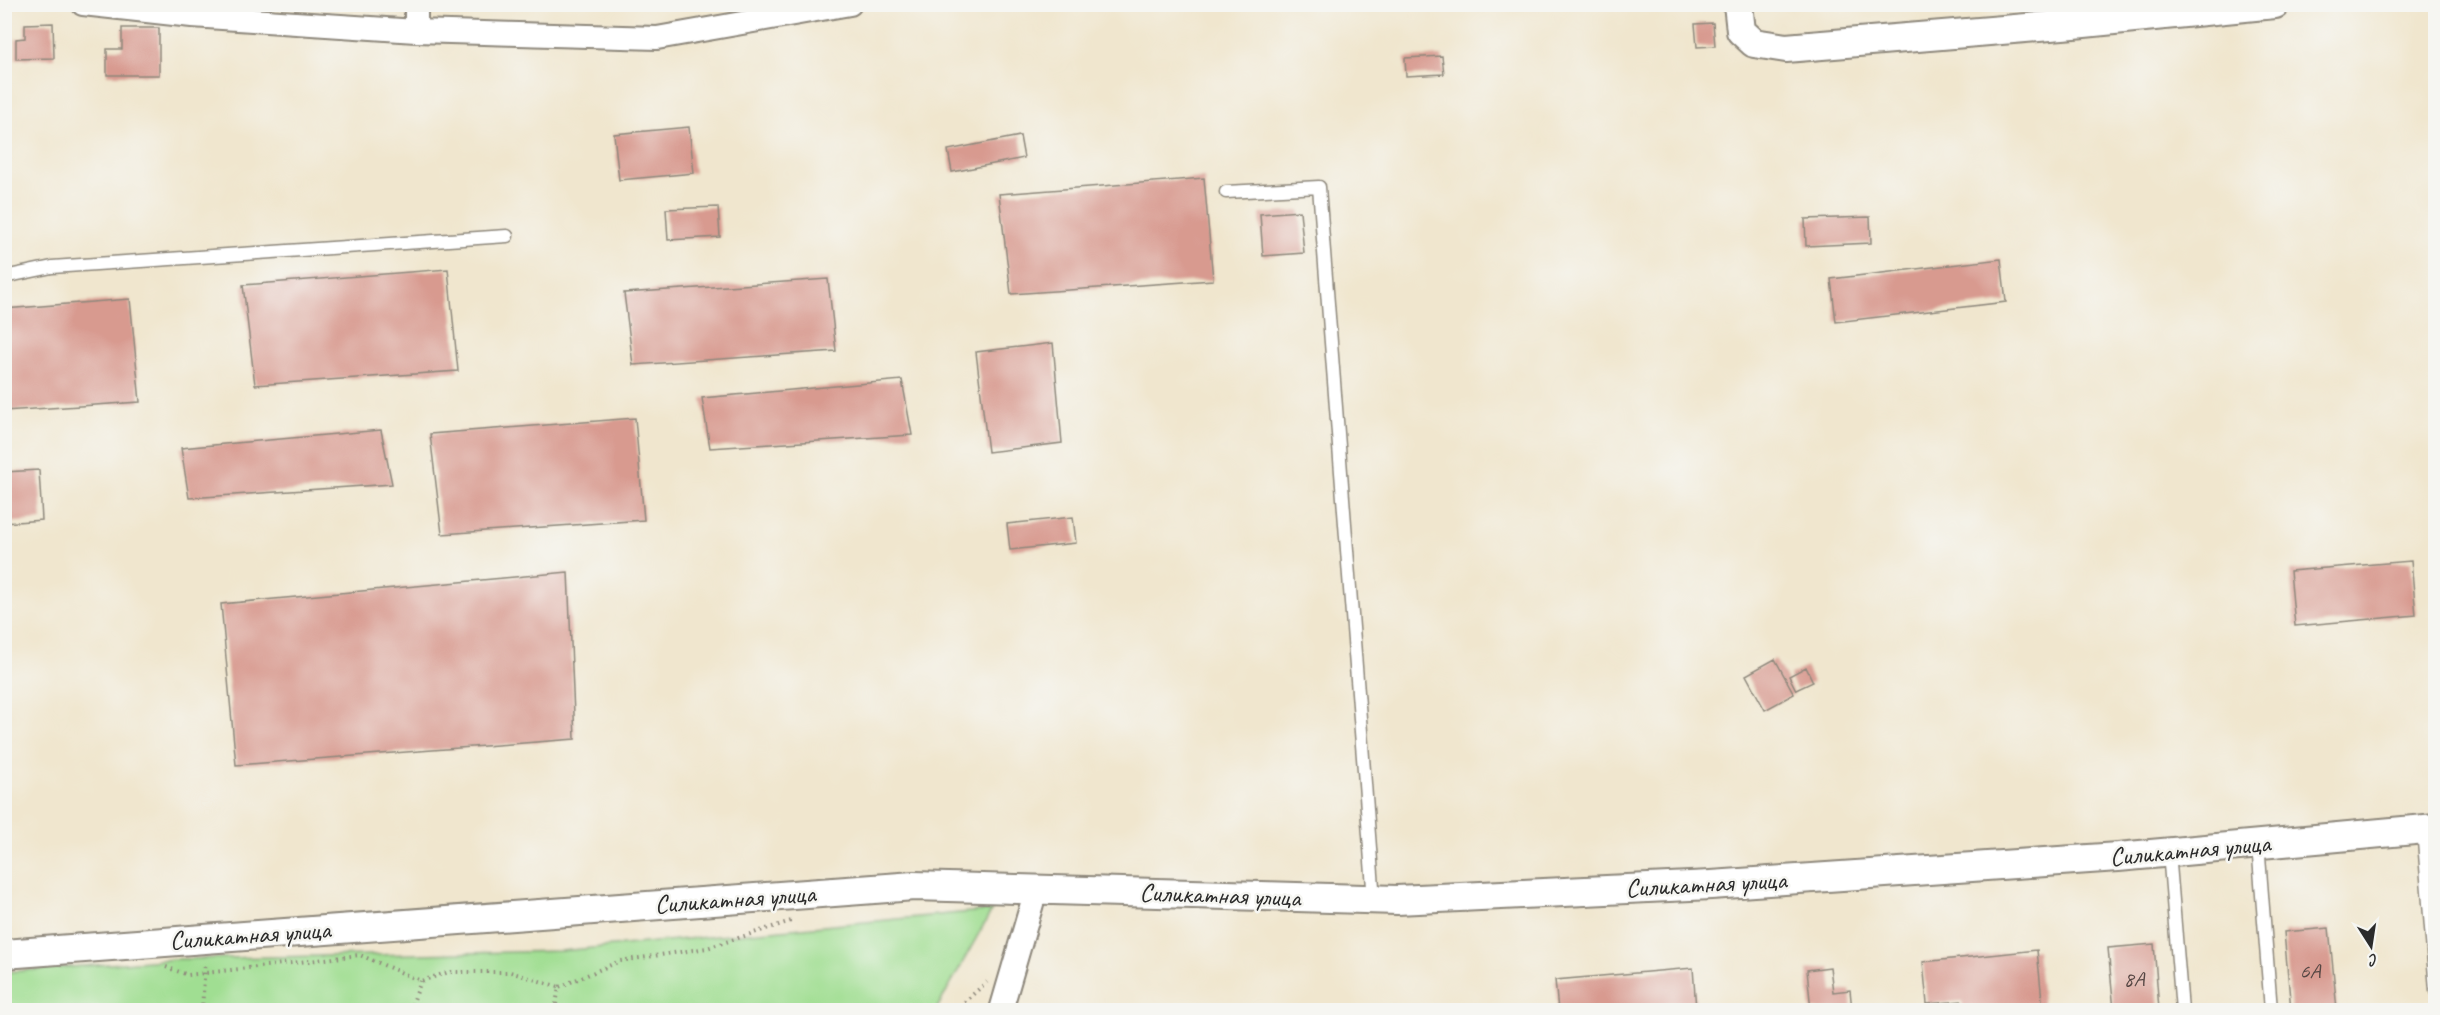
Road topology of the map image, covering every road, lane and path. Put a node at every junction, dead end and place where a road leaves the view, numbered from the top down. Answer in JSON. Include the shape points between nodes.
{"nodes":[{"id":1,"x":83,"y":4,"type":"edge"},
{"id":2,"x":416,"y":4,"type":"edge"},
{"id":3,"x":850,"y":4,"type":"edge"},
{"id":4,"x":1738,"y":4,"type":"edge"},
{"id":5,"x":2275,"y":4,"type":"edge"},
{"id":6,"x":416,"y":31,"type":"junction"},
{"id":7,"x":1226,"y":192,"type":"dead end"},
{"id":8,"x":507,"y":236,"type":"dead end"},
{"id":9,"x":4,"y":277,"type":"edge"},
{"id":10,"x":2429,"y":828,"type":"edge"},
{"id":11,"x":2258,"y":844,"type":"junction"},
{"id":12,"x":2169,"y":852,"type":"junction"},
{"id":13,"x":1035,"y":890,"type":"junction"},
{"id":14,"x":1374,"y":900,"type":"junction"},
{"id":15,"x":802,"y":918,"type":"dead end"},
{"id":16,"x":208,"y":938,"type":"junction"},
{"id":17,"x":4,"y":954,"type":"edge"},
{"id":18,"x":157,"y":964,"type":"dead end"},
{"id":19,"x":204,"y":973,"type":"junction"},
{"id":20,"x":421,"y":981,"type":"junction"},
{"id":21,"x":559,"y":987,"type":"junction"},
{"id":22,"x":2436,"y":990,"type":"edge"},
{"id":23,"x":202,"y":1011,"type":"edge"},
{"id":24,"x":410,"y":1011,"type":"edge"},
{"id":25,"x":555,"y":1011,"type":"edge"},
{"id":26,"x":1001,"y":1011,"type":"edge"},
{"id":27,"x":2182,"y":1011,"type":"edge"},
{"id":28,"x":2271,"y":1011,"type":"edge"}],
"edges":[{"from":1,"to":6,"type":"street","via":[[192,16]]},
{"from":2,"to":6,"type":"street"},
{"from":3,"to":6,"type":"street","via":[[657,38]]},
{"from":4,"to":5,"type":"street","via":[[1741,31],[1754,43],[1786,48]]},
{"from":7,"to":14,"type":"lane","via":[[1319,187]]},
{"from":8,"to":9,"type":"lane","via":[[52,267]]},
{"from":10,"to":11,"type":"street","name":"Силикатная улица"},
{"from":10,"to":22,"type":"lane"},
{"from":11,"to":12,"type":"street","name":"Силикатная улица"},
{"from":11,"to":28,"type":"lane"},
{"from":12,"to":14,"type":"street","name":"Силикатная улица","via":[[1711,885]]},
{"from":12,"to":27,"type":"lane"},
{"from":13,"to":14,"type":"street","name":"Силикатная улица"},
{"from":13,"to":16,"type":"street","name":"Силикатная улица","via":[[914,886]]},
{"from":13,"to":26,"type":"street"},
{"from":15,"to":21,"type":"path","via":[[707,948],[620,961]]},
{"from":16,"to":17,"type":"street","name":"Силикатная улица"},
{"from":16,"to":19,"type":"path"},
{"from":18,"to":19,"type":"path","via":[[188,975]]},
{"from":19,"to":20,"type":"path","via":[[360,955]]},
{"from":19,"to":23,"type":"path"},
{"from":20,"to":21,"type":"path","via":[[450,972],[510,972]]},
{"from":20,"to":24,"type":"path"},
{"from":21,"to":25,"type":"path"}]}
